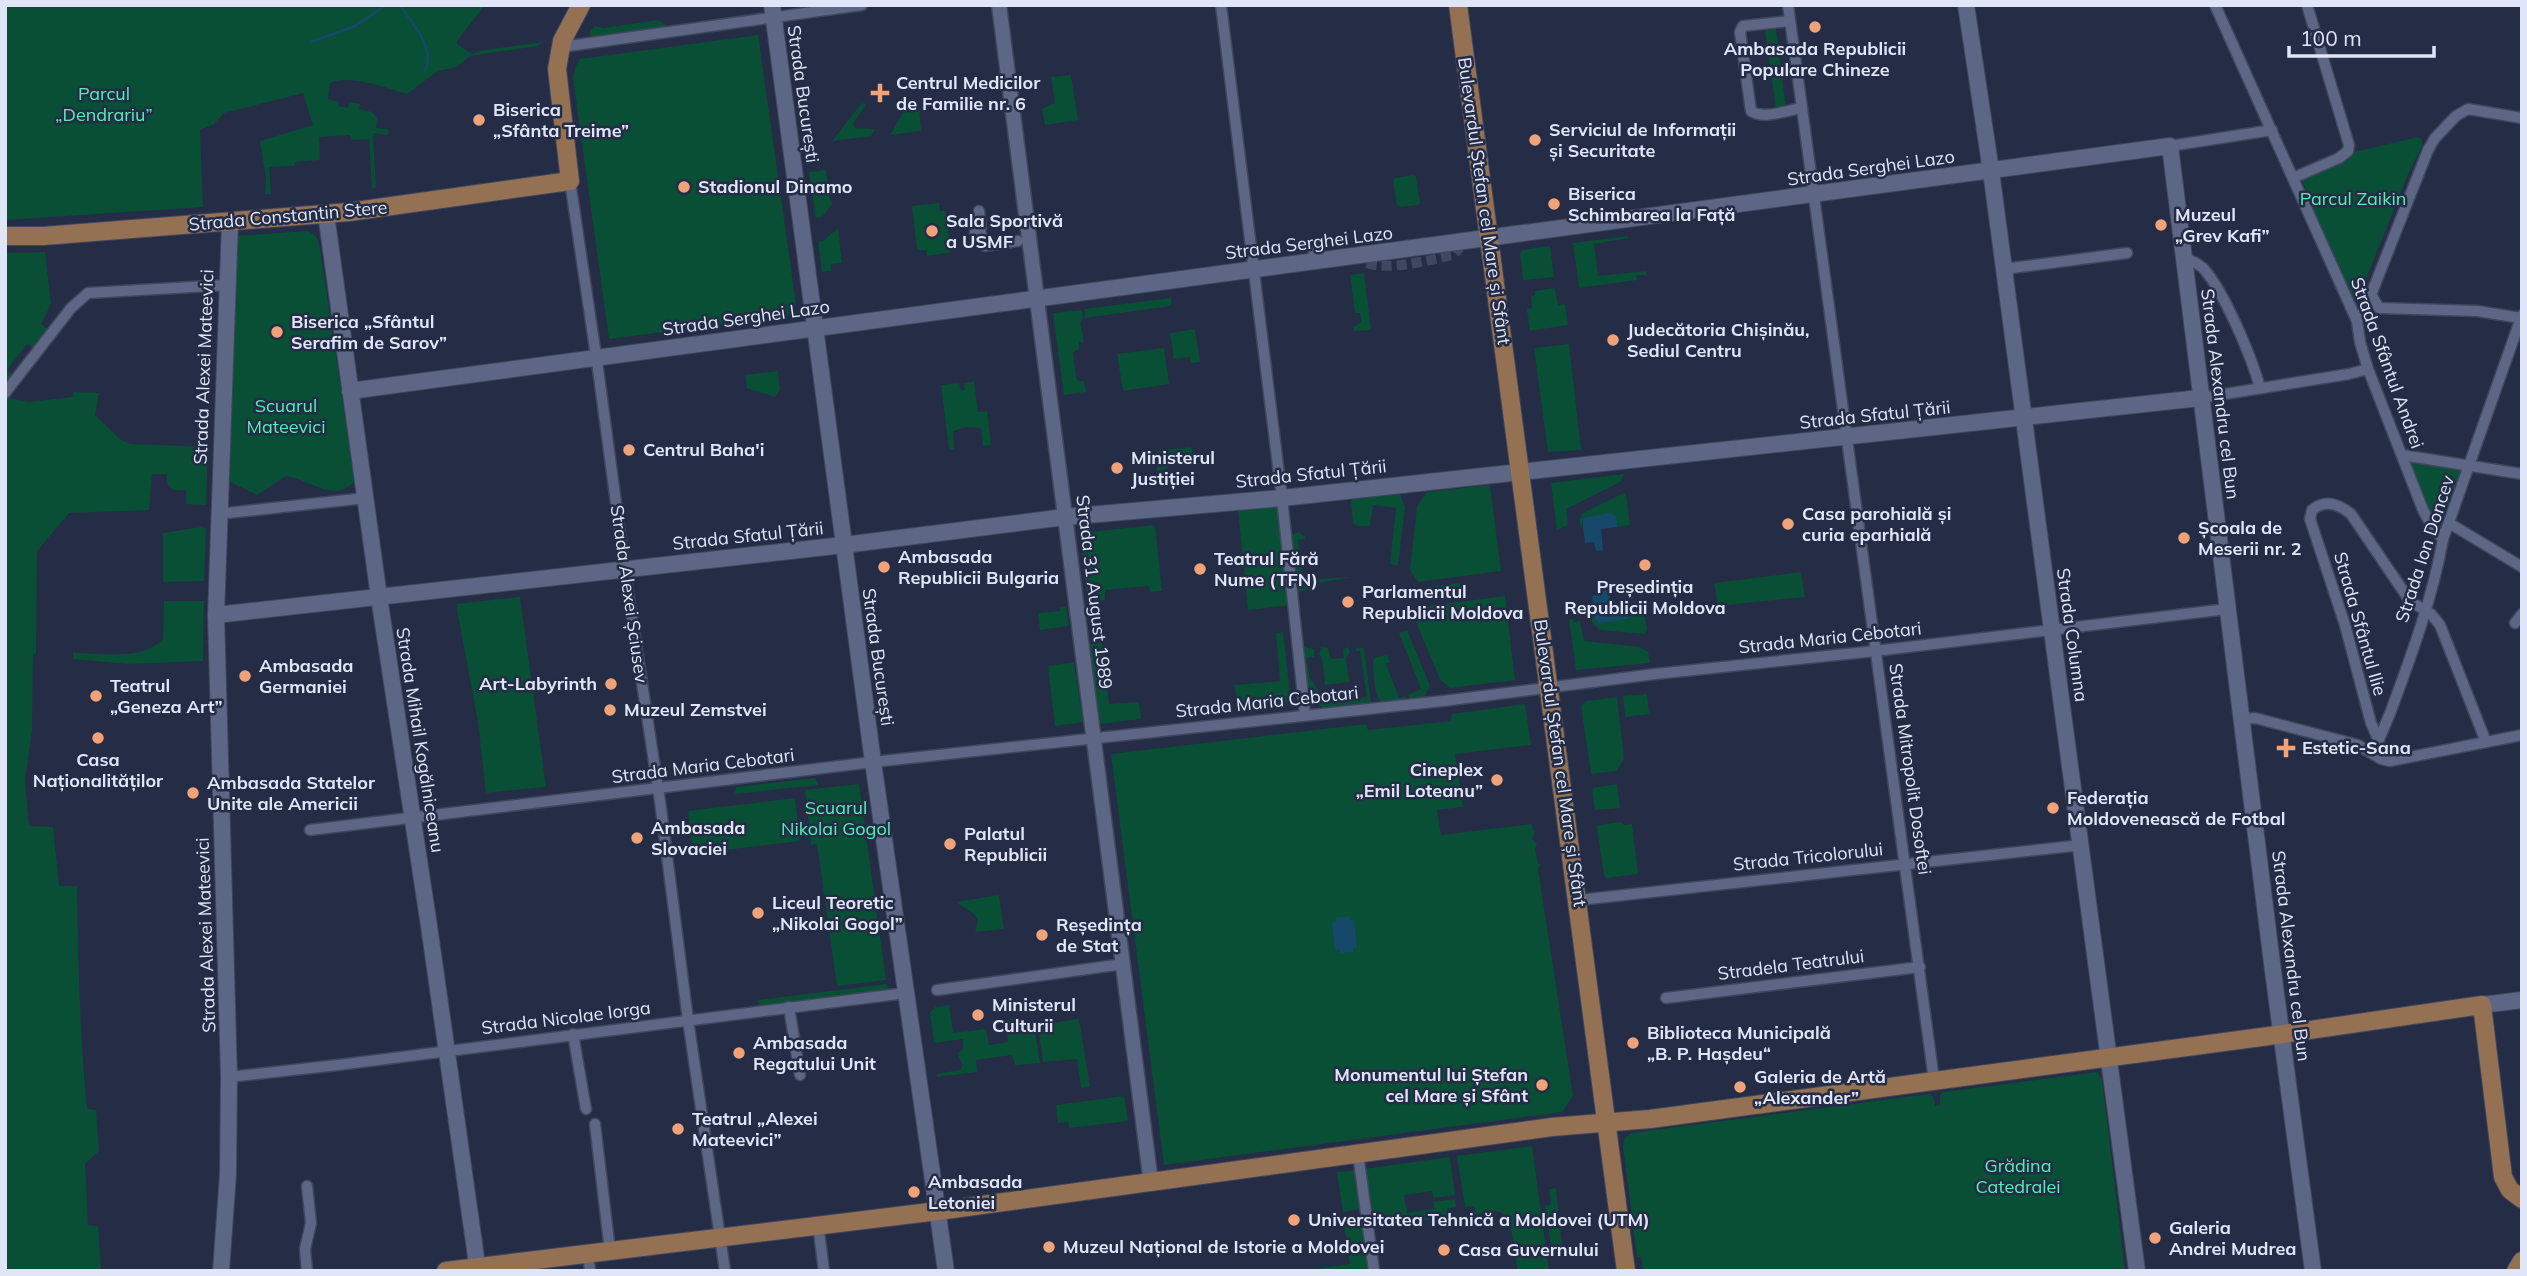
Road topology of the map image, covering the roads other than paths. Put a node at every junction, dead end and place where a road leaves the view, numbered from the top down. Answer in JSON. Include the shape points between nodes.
{"nodes":[{"id":1,"x":581,"y":5,"type":"edge"},
{"id":2,"x":862,"y":5,"type":"edge"},
{"id":3,"x":999,"y":5,"type":"edge"},
{"id":4,"x":1221,"y":5,"type":"edge"},
{"id":5,"x":1458,"y":5,"type":"edge"},
{"id":6,"x":1788,"y":5,"type":"edge"},
{"id":7,"x":1966,"y":5,"type":"edge"},
{"id":8,"x":2215,"y":5,"type":"edge"},
{"id":9,"x":2307,"y":5,"type":"edge"},
{"id":10,"x":773,"y":12,"type":"edge"},
{"id":11,"x":1790,"y":21,"type":"junction"},
{"id":12,"x":561,"y":47,"type":"junction"},
{"id":13,"x":1802,"y":108,"type":"junction"},
{"id":14,"x":2522,"y":118,"type":"edge"},
{"id":15,"x":2272,"y":130,"type":"junction"},
{"id":16,"x":2170,"y":146,"type":"junction"},
{"id":17,"x":1991,"y":171,"type":"junction"},
{"id":18,"x":2293,"y":178,"type":"junction"},
{"id":19,"x":570,"y":181,"type":"junction"},
{"id":20,"x":1814,"y":196,"type":"junction"},
{"id":21,"x":326,"y":214,"type":"junction"},
{"id":22,"x":230,"y":222,"type":"junction"},
{"id":23,"x":978,"y":235,"type":"dead end"},
{"id":24,"x":5,"y":236,"type":"edge"},
{"id":25,"x":1490,"y":240,"type":"junction"},
{"id":26,"x":1018,"y":241,"type":"dead end"},
{"id":27,"x":2127,"y":253,"type":"dead end"},
{"id":28,"x":2183,"y":258,"type":"junction"},
{"id":29,"x":2004,"y":269,"type":"junction"},
{"id":30,"x":1254,"y":270,"type":"junction"},
{"id":31,"x":227,"y":285,"type":"junction"},
{"id":32,"x":2371,"y":295,"type":"junction"},
{"id":33,"x":1037,"y":299,"type":"junction"},
{"id":34,"x":2521,"y":317,"type":"edge"},
{"id":35,"x":2357,"y":321,"type":"junction"},
{"id":36,"x":816,"y":328,"type":"junction"},
{"id":37,"x":597,"y":357,"type":"junction"},
{"id":38,"x":2368,"y":369,"type":"junction"},
{"id":39,"x":2260,"y":388,"type":"junction"},
{"id":40,"x":350,"y":391,"type":"junction"},
{"id":41,"x":5,"y":393,"type":"edge"},
{"id":42,"x":2200,"y":398,"type":"junction"},
{"id":43,"x":2023,"y":418,"type":"junction"},
{"id":44,"x":1846,"y":436,"type":"junction"},
{"id":45,"x":2402,"y":455,"type":"junction"},
{"id":46,"x":2471,"y":465,"type":"junction"},
{"id":47,"x":1521,"y":472,"type":"junction"},
{"id":48,"x":2522,"y":474,"type":"edge"},
{"id":49,"x":366,"y":498,"type":"junction"},
{"id":50,"x":1282,"y":498,"type":"junction"},
{"id":51,"x":218,"y":514,"type":"junction"},
{"id":52,"x":1065,"y":517,"type":"junction"},
{"id":53,"x":2449,"y":523,"type":"junction"},
{"id":54,"x":2443,"y":539,"type":"junction"},
{"id":55,"x":844,"y":545,"type":"junction"},
{"id":56,"x":2522,"y":567,"type":"edge"},
{"id":57,"x":625,"y":569,"type":"junction"},
{"id":58,"x":379,"y":597,"type":"junction"},
{"id":59,"x":2227,"y":609,"type":"junction"},
{"id":60,"x":2425,"y":610,"type":"junction"},
{"id":61,"x":216,"y":614,"type":"junction"},
{"id":62,"x":2052,"y":631,"type":"junction"},
{"id":63,"x":1875,"y":651,"type":"junction"},
{"id":64,"x":1550,"y":688,"type":"junction"},
{"id":65,"x":1305,"y":715,"type":"junction"},
{"id":66,"x":2242,"y":719,"type":"junction"},
{"id":67,"x":2522,"y":735,"type":"edge"},
{"id":68,"x":1094,"y":739,"type":"junction"},
{"id":69,"x":2378,"y":739,"type":"junction"},
{"id":70,"x":2486,"y":741,"type":"junction"},
{"id":71,"x":2374,"y":753,"type":"junction"},
{"id":72,"x":873,"y":762,"type":"junction"},
{"id":73,"x":658,"y":790,"type":"junction"},
{"id":74,"x":412,"y":819,"type":"junction"},
{"id":75,"x":310,"y":831,"type":"dead end"},
{"id":76,"x":2082,"y":845,"type":"junction"},
{"id":77,"x":1906,"y":864,"type":"junction"},
{"id":78,"x":1579,"y":900,"type":"junction"},
{"id":79,"x":1123,"y":964,"type":"junction"},
{"id":80,"x":1920,"y":967,"type":"junction"},
{"id":81,"x":937,"y":990,"type":"dead end"},
{"id":82,"x":906,"y":993,"type":"junction"},
{"id":83,"x":1666,"y":998,"type":"dead end"},
{"id":84,"x":2522,"y":1000,"type":"edge"},
{"id":85,"x":2482,"y":1005,"type":"junction"},
{"id":86,"x":789,"y":1007,"type":"junction"},
{"id":87,"x":688,"y":1020,"type":"junction"},
{"id":88,"x":573,"y":1034,"type":"junction"},
{"id":89,"x":2281,"y":1035,"type":"junction"},
{"id":90,"x":447,"y":1050,"type":"junction"},
{"id":91,"x":2108,"y":1057,"type":"junction"},
{"id":92,"x":800,"y":1075,"type":"dead end"},
{"id":93,"x":229,"y":1077,"type":"junction"},
{"id":94,"x":1934,"y":1080,"type":"junction"},
{"id":95,"x":586,"y":1109,"type":"dead end"},
{"id":96,"x":1606,"y":1122,"type":"junction"},
{"id":97,"x":595,"y":1124,"type":"dead end"},
{"id":98,"x":1358,"y":1154,"type":"junction"},
{"id":99,"x":1152,"y":1183,"type":"junction"},
{"id":100,"x":307,"y":1185,"type":"dead end"},
{"id":101,"x":2522,"y":1199,"type":"edge"},
{"id":102,"x":937,"y":1211,"type":"junction"},
{"id":103,"x":818,"y":1224,"type":"junction"},
{"id":104,"x":720,"y":1238,"type":"junction"},
{"id":105,"x":610,"y":1251,"type":"junction"},
{"id":106,"x":2522,"y":1261,"type":"edge"},
{"id":107,"x":589,"y":1262,"type":"edge"},
{"id":108,"x":478,"y":1269,"type":"edge"},
{"id":109,"x":221,"y":1271,"type":"edge"},
{"id":110,"x":307,"y":1271,"type":"edge"},
{"id":111,"x":446,"y":1271,"type":"edge"},
{"id":112,"x":725,"y":1271,"type":"edge"},
{"id":113,"x":824,"y":1271,"type":"edge"},
{"id":114,"x":946,"y":1271,"type":"edge"},
{"id":115,"x":1374,"y":1271,"type":"edge"},
{"id":116,"x":1626,"y":1271,"type":"edge"},
{"id":117,"x":2137,"y":1271,"type":"edge"},
{"id":118,"x":2313,"y":1271,"type":"edge"},
{"id":119,"x":2516,"y":1271,"type":"edge"}],
"edges":[{"from":1,"to":12,"type":"main road","name":"Strada Alexei Șciusev"},
{"from":2,"to":10,"type":"street"},
{"from":3,"to":33,"type":"street","name":"Strada 31 August 1989"},
{"from":4,"to":30,"type":"street"},
{"from":5,"to":25,"type":"main road","name":"Bulevardul Ștefan cel Mare și Sfânt"},
{"from":6,"to":11,"type":"street","name":"Strada Mitropolit Dosoftei"},
{"from":7,"to":17,"type":"main road","name":"Strada Columna"},
{"from":8,"to":15,"type":"street","name":"Strada Sfântul Andrei"},
{"from":9,"to":18,"type":"street","via":[[2349,145],[2339,158]]},
{"from":10,"to":12,"type":"street"},
{"from":10,"to":36,"type":"main road","name":"Strada București"},
{"from":11,"to":13,"type":"street","name":"Strada Mitropolit Dosoftei"},
{"from":11,"to":13,"type":"street","via":[[1743,26],[1740,32],[1751,111],[1763,115]]},
{"from":12,"to":19,"type":"main road","name":"Strada Alexei Șciusev","via":[[557,69]]},
{"from":13,"to":20,"type":"street","name":"Strada Mitropolit Dosoftei"},
{"from":14,"to":32,"type":"street","via":[[2468,109],[2435,138]]},
{"from":15,"to":16,"type":"street","name":"Strada Serghei Lazo"},
{"from":15,"to":18,"type":"street","name":"Strada Sfântul Andrei"},
{"from":16,"to":17,"type":"main road","name":"Strada Serghei Lazo"},
{"from":16,"to":28,"type":"main road","name":"Strada Alexandru cel Bun"},
{"from":17,"to":20,"type":"main road","name":"Strada Serghei Lazo"},
{"from":17,"to":29,"type":"main road","name":"Strada Columna"},
{"from":18,"to":35,"type":"street","name":"Strada Sfântul Andrei"},
{"from":19,"to":21,"type":"main road","name":"Strada Constantin Stere"},
{"from":19,"to":37,"type":"street","name":"Strada Alexei Șciusev"},
{"from":20,"to":25,"type":"main road","name":"Strada Serghei Lazo"},
{"from":20,"to":44,"type":"street","name":"Strada Mitropolit Dosoftei"},
{"from":21,"to":22,"type":"main road","name":"Strada Constantin Stere"},
{"from":21,"to":40,"type":"main road","name":"Strada Mihail Kogălniceanu"},
{"from":22,"to":24,"type":"main road","name":"Strada Constantin Stere"},
{"from":22,"to":31,"type":"main road","name":"Strada Alexei Mateevici"},
{"from":23,"to":26,"type":"street","via":[[985,246]]},
{"from":25,"to":30,"type":"main road","name":"Strada Serghei Lazo","via":[[1340,261],[1314,255]]},
{"from":25,"to":47,"type":"main road","name":"Bulevardul Ștefan cel Mare și Sfânt"},
{"from":27,"to":29,"type":"street"},
{"from":28,"to":39,"type":"street","via":[[2204,270],[2222,299]]},
{"from":28,"to":42,"type":"main road","name":"Strada Alexandru cel Bun"},
{"from":29,"to":43,"type":"main road","name":"Strada Columna"},
{"from":30,"to":33,"type":"main road","name":"Strada Serghei Lazo"},
{"from":30,"to":50,"type":"street"},
{"from":31,"to":41,"type":"street","via":[[88,293],[71,308]]},
{"from":31,"to":51,"type":"main road","name":"Strada Alexei Mateevici"},
{"from":32,"to":34,"type":"street","via":[[2379,308]]},
{"from":32,"to":35,"type":"street"},
{"from":33,"to":36,"type":"main road","name":"Strada Serghei Lazo"},
{"from":33,"to":52,"type":"street","name":"Strada 31 August 1989"},
{"from":34,"to":46,"type":"street","name":"Strada Ion Doncev"},
{"from":35,"to":38,"type":"street","name":"Strada Sfântul Andrei"},
{"from":36,"to":37,"type":"main road","name":"Strada Serghei Lazo"},
{"from":36,"to":55,"type":"main road","name":"Strada București"},
{"from":37,"to":40,"type":"main road","name":"Strada Serghei Lazo"},
{"from":37,"to":57,"type":"street","name":"Strada Alexei Șciusev"},
{"from":38,"to":39,"type":"street","name":"Strada Sfatul Țării"},
{"from":38,"to":45,"type":"street","name":"Strada Sfântul Andrei"},
{"from":39,"to":42,"type":"street","name":"Strada Sfatul Țării"},
{"from":40,"to":49,"type":"main road","name":"Strada Mihail Kogălniceanu"},
{"from":42,"to":43,"type":"main road","name":"Strada Sfatul Țării"},
{"from":42,"to":59,"type":"main road","name":"Strada Alexandru cel Bun"},
{"from":43,"to":44,"type":"main road","name":"Strada Sfatul Țării"},
{"from":43,"to":62,"type":"main road","name":"Strada Columna"},
{"from":44,"to":47,"type":"main road","name":"Strada Sfatul Țării"},
{"from":44,"to":63,"type":"street","name":"Strada Mitropolit Dosoftei"},
{"from":45,"to":46,"type":"street"},
{"from":45,"to":54,"type":"street","name":"Strada Sfântul Andrei","via":[[2428,521]]},
{"from":46,"to":48,"type":"street"},
{"from":46,"to":53,"type":"street","name":"Strada Ion Doncev"},
{"from":47,"to":50,"type":"main road","name":"Strada Sfatul Țării"},
{"from":47,"to":64,"type":"main road","name":"Bulevardul Ștefan cel Mare și Sfânt"},
{"from":49,"to":51,"type":"street"},
{"from":49,"to":58,"type":"main road","name":"Strada Mihail Kogălniceanu"},
{"from":50,"to":52,"type":"main road","name":"Strada Sfatul Țării"},
{"from":50,"to":65,"type":"street"},
{"from":51,"to":61,"type":"main road","name":"Strada Alexei Mateevici"},
{"from":52,"to":55,"type":"main road","name":"Strada Sfatul Țării"},
{"from":52,"to":68,"type":"street","name":"Strada 31 August 1989"},
{"from":53,"to":54,"type":"street","name":"Strada Ion Doncev"},
{"from":53,"to":56,"type":"street"},
{"from":54,"to":60,"type":"street","name":"Strada Ion Doncev"},
{"from":55,"to":57,"type":"main road","name":"Strada Sfatul Țării"},
{"from":55,"to":72,"type":"main road","name":"Strada București"},
{"from":57,"to":58,"type":"main road","name":"Strada Sfatul Țării"},
{"from":57,"to":73,"type":"street","name":"Strada Alexei Șciusev"},
{"from":58,"to":61,"type":"main road","name":"Strada Sfatul Țării"},
{"from":58,"to":74,"type":"main road","name":"Strada Mihail Kogălniceanu"},
{"from":59,"to":62,"type":"street","name":"Strada Maria Cebotari"},
{"from":59,"to":66,"type":"main road","name":"Strada Alexandru cel Bun"},
{"from":60,"to":69,"type":"street","name":"Strada Ion Doncev"},
{"from":60,"to":69,"type":"street","name":"Strada Sfântul Ilie","via":[[2410,601],[2342,506],[2327,503],[2312,510],[2310,519]]},
{"from":60,"to":70,"type":"street","via":[[2440,625]]},
{"from":61,"to":93,"type":"main road","name":"Strada Alexei Mateevici"},
{"from":62,"to":63,"type":"street","name":"Strada Maria Cebotari"},
{"from":62,"to":76,"type":"main road","name":"Strada Columna"},
{"from":63,"to":64,"type":"street","name":"Strada Maria Cebotari"},
{"from":63,"to":77,"type":"street","name":"Strada Mitropolit Dosoftei"},
{"from":64,"to":65,"type":"street","name":"Strada Maria Cebotari"},
{"from":64,"to":78,"type":"main road","name":"Bulevardul Ștefan cel Mare și Sfânt"},
{"from":65,"to":68,"type":"street","name":"Strada Maria Cebotari"},
{"from":66,"to":71,"type":"street","via":[[2255,718]]},
{"from":66,"to":89,"type":"main road","name":"Strada Alexandru cel Bun"},
{"from":67,"to":70,"type":"street"},
{"from":68,"to":72,"type":"street","name":"Strada Maria Cebotari"},
{"from":68,"to":79,"type":"street","name":"Strada 31 August 1989"},
{"from":69,"to":71,"type":"street","name":"Strada Ion Doncev"},
{"from":70,"to":71,"type":"street","via":[[2398,760],[2381,759]]},
{"from":72,"to":73,"type":"street","name":"Strada Maria Cebotari"},
{"from":72,"to":82,"type":"main road","name":"Strada București"},
{"from":73,"to":74,"type":"street","name":"Strada Maria Cebotari"},
{"from":73,"to":87,"type":"street","name":"Strada Alexei Șciusev"},
{"from":74,"to":75,"type":"street","name":"Strada Maria Cebotari"},
{"from":74,"to":90,"type":"main road","name":"Strada Mihail Kogălniceanu"},
{"from":76,"to":77,"type":"street","name":"Strada Tricolorului"},
{"from":76,"to":91,"type":"main road","name":"Strada Columna"},
{"from":77,"to":78,"type":"street","name":"Strada Tricolorului"},
{"from":77,"to":80,"type":"street","name":"Strada Mitropolit Dosoftei"},
{"from":78,"to":96,"type":"main road","name":"Bulevardul Ștefan cel Mare și Sfânt"},
{"from":79,"to":81,"type":"street"},
{"from":79,"to":99,"type":"street","name":"Strada 31 August 1989"},
{"from":80,"to":83,"type":"street","name":"Stradela Teatrului"},
{"from":80,"to":94,"type":"street","name":"Strada Mitropolit Dosoftei"},
{"from":82,"to":86,"type":"street","name":"Strada Nicolae Iorga"},
{"from":82,"to":102,"type":"main road","name":"Strada București"},
{"from":84,"to":85,"type":"main road"},
{"from":85,"to":89,"type":"main road"},
{"from":85,"to":101,"type":"main road","via":[[2503,1177]]},
{"from":86,"to":87,"type":"street","name":"Strada Nicolae Iorga"},
{"from":86,"to":92,"type":"street"},
{"from":87,"to":88,"type":"street","name":"Strada Nicolae Iorga"},
{"from":87,"to":104,"type":"street","name":"Strada Alexei Șciusev"},
{"from":88,"to":90,"type":"street","name":"Strada Nicolae Iorga"},
{"from":88,"to":95,"type":"street"},
{"from":89,"to":91,"type":"main road"},
{"from":89,"to":118,"type":"main road","name":"Strada Alexandru cel Bun"},
{"from":90,"to":93,"type":"street","name":"Strada Nicolae Iorga"},
{"from":90,"to":108,"type":"main road","name":"Strada Mihail Kogălniceanu"},
{"from":91,"to":94,"type":"main road"},
{"from":91,"to":117,"type":"main road","name":"Strada Columna"},
{"from":93,"to":109,"type":"main road","name":"Strada Alexei Mateevici"},
{"from":94,"to":96,"type":"main road"},
{"from":96,"to":98,"type":"main road"},
{"from":96,"to":116,"type":"main road","name":"Bulevardul Ștefan cel Mare și Sfânt"},
{"from":97,"to":105,"type":"street"},
{"from":98,"to":99,"type":"main road"},
{"from":98,"to":115,"type":"street"},
{"from":99,"to":102,"type":"main road"},
{"from":100,"to":110,"type":"street","via":[[311,1223],[304,1249]]},
{"from":102,"to":103,"type":"main road"},
{"from":102,"to":114,"type":"main road","name":"Strada București"},
{"from":103,"to":104,"type":"main road"},
{"from":103,"to":113,"type":"street"},
{"from":104,"to":105,"type":"main road"},
{"from":104,"to":112,"type":"street","name":"Strada Alexei Șciusev"},
{"from":105,"to":107,"type":"main road"},
{"from":106,"to":119,"type":"main road"},
{"from":107,"to":108,"type":"main road"},
{"from":108,"to":111,"type":"main road"}]}
